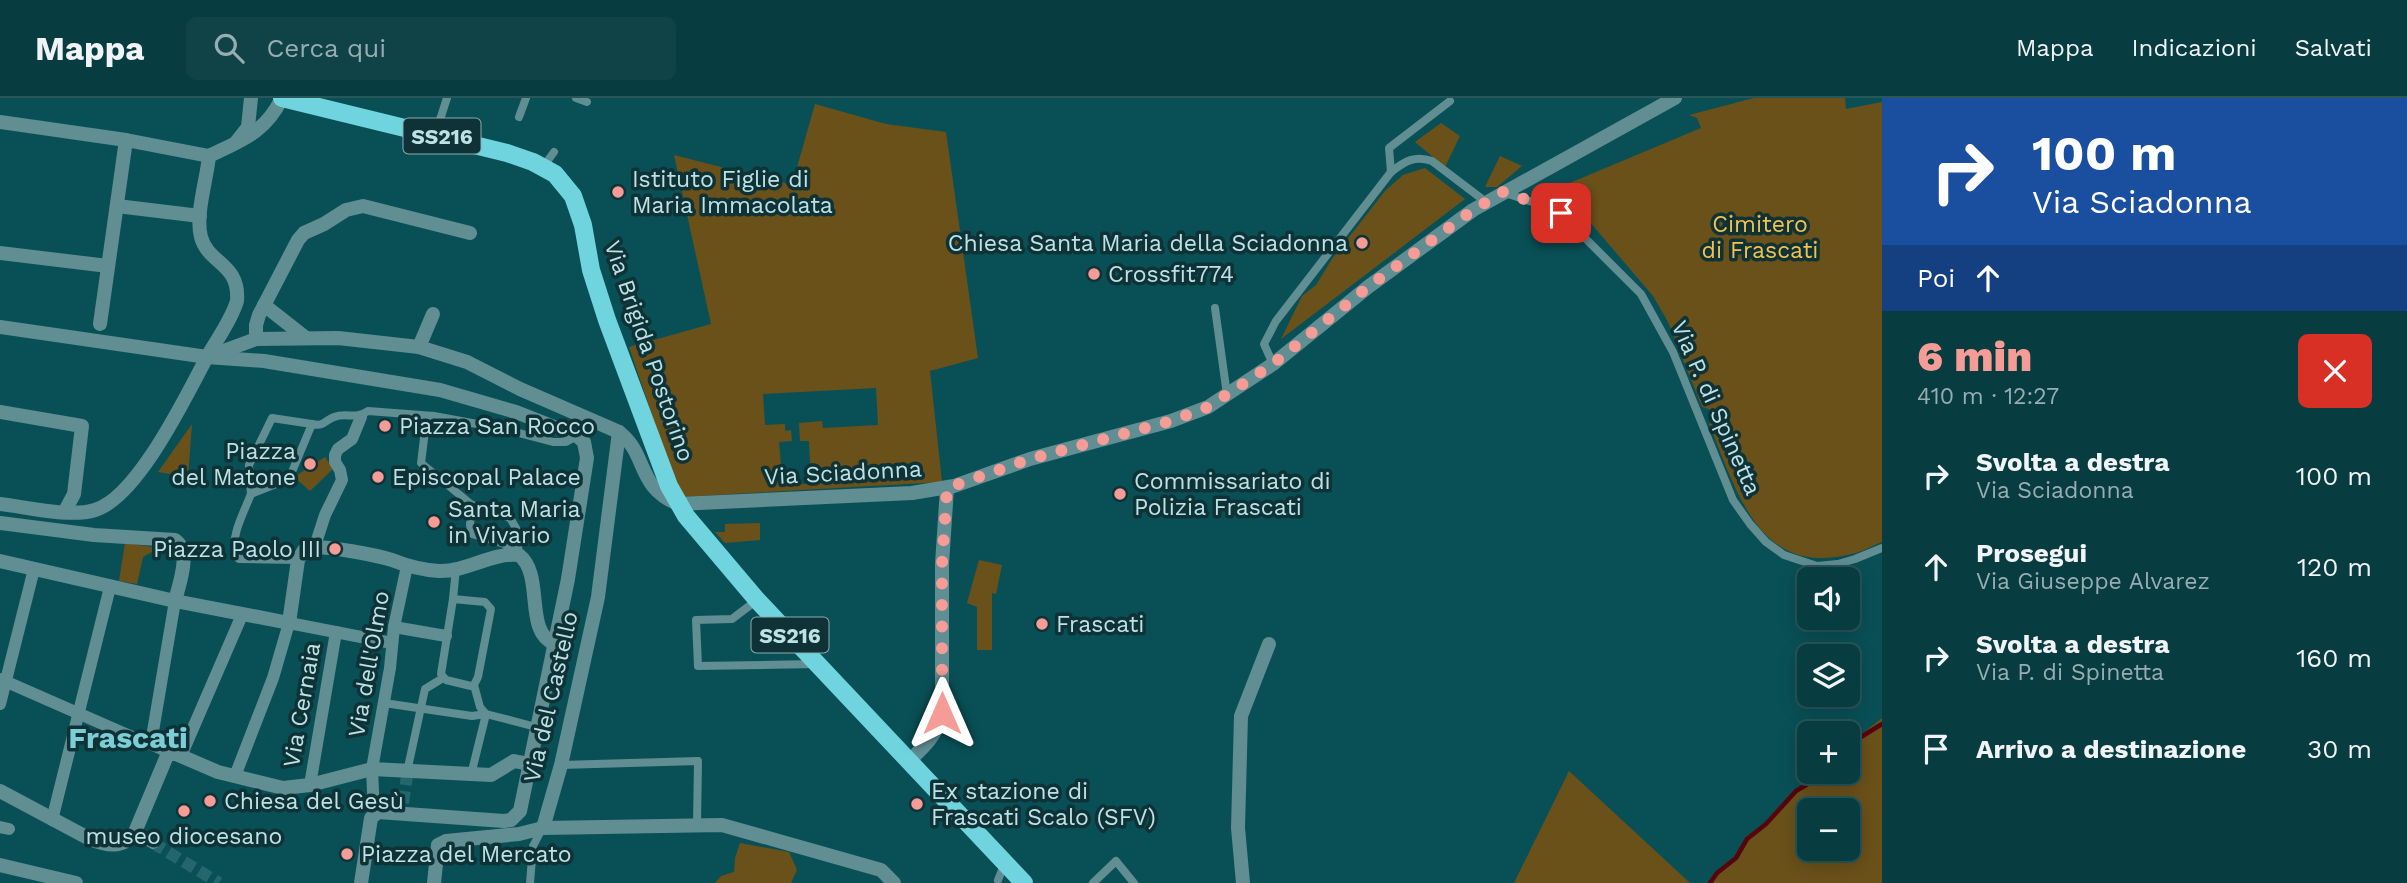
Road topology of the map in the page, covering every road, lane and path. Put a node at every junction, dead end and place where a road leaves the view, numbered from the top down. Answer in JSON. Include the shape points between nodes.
{"nodes":[{"id":1,"x":251,"y":98,"type":"edge"},
{"id":2,"x":282,"y":98,"type":"edge"},
{"id":3,"x":447,"y":98,"type":"edge"},
{"id":4,"x":526,"y":98,"type":"edge"},
{"id":5,"x":576,"y":98,"type":"edge"},
{"id":6,"x":1675,"y":98,"type":"edge"},
{"id":7,"x":1450,"y":101,"type":"dead end"},
{"id":8,"x":587,"y":102,"type":"dead end"},
{"id":9,"x":519,"y":117,"type":"dead end"},
{"id":10,"x":0,"y":122,"type":"edge"},
{"id":11,"x":435,"y":135,"type":"junction"},
{"id":12,"x":126,"y":141,"type":"junction"},
{"id":13,"x":232,"y":145,"type":"junction"},
{"id":14,"x":554,"y":152,"type":"dead end"},
{"id":15,"x":209,"y":156,"type":"junction"},
{"id":16,"x":543,"y":167,"type":"junction"},
{"id":17,"x":1391,"y":172,"type":"junction"},
{"id":18,"x":1503,"y":192,"type":"junction"},
{"id":19,"x":1486,"y":202,"type":"junction"},
{"id":20,"x":117,"y":206,"type":"junction"},
{"id":21,"x":200,"y":216,"type":"junction"},
{"id":22,"x":470,"y":233,"type":"dead end"},
{"id":23,"x":0,"y":253,"type":"edge"},
{"id":24,"x":108,"y":266,"type":"junction"},
{"id":25,"x":264,"y":305,"type":"junction"},
{"id":26,"x":1215,"y":308,"type":"dead end"},
{"id":27,"x":433,"y":314,"type":"dead end"},
{"id":28,"x":100,"y":324,"type":"dead end"},
{"id":29,"x":0,"y":327,"type":"edge"},
{"id":30,"x":306,"y":338,"type":"junction"},
{"id":31,"x":253,"y":341,"type":"junction"},
{"id":32,"x":419,"y":347,"type":"junction"},
{"id":33,"x":207,"y":357,"type":"junction"},
{"id":34,"x":244,"y":360,"type":"junction"},
{"id":35,"x":1273,"y":364,"type":"junction"},
{"id":36,"x":1227,"y":395,"type":"junction"},
{"id":37,"x":0,"y":412,"type":"edge"},
{"id":38,"x":434,"y":416,"type":"junction"},
{"id":39,"x":361,"y":417,"type":"junction"},
{"id":40,"x":312,"y":424,"type":"junction"},
{"id":41,"x":619,"y":432,"type":"junction"},
{"id":42,"x":577,"y":436,"type":"junction"},
{"id":43,"x":947,"y":488,"type":"junction"},
{"id":44,"x":251,"y":494,"type":"junction"},
{"id":45,"x":0,"y":504,"type":"edge"},
{"id":46,"x":678,"y":504,"type":"junction"},
{"id":47,"x":472,"y":505,"type":"junction"},
{"id":48,"x":65,"y":512,"type":"junction"},
{"id":49,"x":0,"y":523,"type":"edge"},
{"id":50,"x":315,"y":546,"type":"junction"},
{"id":51,"x":1882,"y":548,"type":"edge"},
{"id":52,"x":519,"y":555,"type":"junction"},
{"id":53,"x":298,"y":560,"type":"junction"},
{"id":54,"x":0,"y":561,"type":"edge"},
{"id":55,"x":407,"y":566,"type":"junction"},
{"id":56,"x":456,"y":568,"type":"junction"},
{"id":57,"x":34,"y":569,"type":"junction"},
{"id":58,"x":110,"y":587,"type":"junction"},
{"id":59,"x":453,"y":599,"type":"junction"},
{"id":60,"x":757,"y":600,"type":"junction"},
{"id":61,"x":175,"y":601,"type":"junction"},
{"id":62,"x":242,"y":615,"type":"junction"},
{"id":63,"x":289,"y":623,"type":"junction"},
{"id":64,"x":394,"y":627,"type":"junction"},
{"id":65,"x":336,"y":632,"type":"junction"},
{"id":66,"x":446,"y":636,"type":"junction"},
{"id":67,"x":392,"y":643,"type":"junction"},
{"id":68,"x":555,"y":644,"type":"junction"},
{"id":69,"x":1269,"y":644,"type":"dead end"},
{"id":70,"x":818,"y":664,"type":"junction"},
{"id":71,"x":443,"y":678,"type":"junction"},
{"id":72,"x":3,"y":680,"type":"edge"},
{"id":73,"x":474,"y":685,"type":"junction"},
{"id":74,"x":384,"y":703,"type":"junction"},
{"id":75,"x":0,"y":704,"type":"edge"},
{"id":76,"x":421,"y":709,"type":"junction"},
{"id":77,"x":79,"y":713,"type":"junction"},
{"id":78,"x":486,"y":714,"type":"junction"},
{"id":79,"x":537,"y":727,"type":"junction"},
{"id":80,"x":152,"y":743,"type":"junction"},
{"id":81,"x":175,"y":754,"type":"junction"},
{"id":82,"x":909,"y":761,"type":"junction"},
{"id":83,"x":529,"y":764,"type":"junction"},
{"id":84,"x":561,"y":765,"type":"junction"},
{"id":85,"x":372,"y":768,"type":"junction"},
{"id":86,"x":407,"y":774,"type":"junction"},
{"id":87,"x":471,"y":775,"type":"junction"},
{"id":88,"x":235,"y":776,"type":"junction"},
{"id":89,"x":310,"y":785,"type":"junction"},
{"id":90,"x":0,"y":792,"type":"edge"},
{"id":91,"x":374,"y":814,"type":"junction"},
{"id":92,"x":52,"y":820,"type":"junction"},
{"id":93,"x":697,"y":825,"type":"junction"},
{"id":94,"x":543,"y":828,"type":"junction"},
{"id":95,"x":135,"y":832,"type":"junction"},
{"id":96,"x":153,"y":844,"type":"tunnel mouth"},
{"id":97,"x":1005,"y":863,"type":"junction"},
{"id":98,"x":0,"y":865,"type":"edge"},
{"id":99,"x":998,"y":880,"type":"dead end"},
{"id":100,"x":76,"y":883,"type":"edge"},
{"id":101,"x":361,"y":883,"type":"edge"},
{"id":102,"x":434,"y":883,"type":"edge"},
{"id":103,"x":530,"y":883,"type":"edge"},
{"id":104,"x":894,"y":883,"type":"edge"},
{"id":105,"x":1024,"y":883,"type":"edge"},
{"id":106,"x":1093,"y":883,"type":"edge"},
{"id":107,"x":1134,"y":883,"type":"edge"},
{"id":108,"x":1243,"y":883,"type":"edge"}],
"edges":[{"from":1,"to":13,"type":"street","via":[[248,127]]},
{"from":2,"to":11,"type":"main road","number":"SS216"},
{"from":2,"to":13,"type":"street","via":[[268,122]]},
{"from":3,"to":11,"type":"lane"},
{"from":4,"to":9,"type":"lane"},
{"from":5,"to":8,"type":"lane"},
{"from":6,"to":18,"type":"street","name":"Via Sciadonna"},
{"from":7,"to":17,"type":"lane","via":[[1389,148]]},
{"from":10,"to":12,"type":"street"},
{"from":11,"to":16,"type":"main road","number":"SS216"},
{"from":12,"to":15,"type":"street"},
{"from":12,"to":20,"type":"street"},
{"from":13,"to":15,"type":"street"},
{"from":14,"to":16,"type":"lane"},
{"from":15,"to":21,"type":"street"},
{"from":16,"to":46,"type":"main road","name":"Via Brigida Postorino","number":"SS216","via":[[564,184],[578,211],[607,320]]},
{"from":17,"to":19,"type":"lane","via":[[1413,158],[1423,158]]},
{"from":17,"to":35,"type":"lane","via":[[1276,321],[1264,344]]},
{"from":18,"to":19,"type":"street","name":"Via Sciadonna"},
{"from":18,"to":51,"type":"lane","name":"Via P. di Spinetta","via":[[1557,209],[1640,294],[1673,352],[1733,500],[1766,542],[1784,555],[1817,566]]},
{"from":19,"to":35,"type":"street","name":"Via Sciadonna","via":[[1368,287]]},
{"from":20,"to":21,"type":"street"},
{"from":20,"to":24,"type":"street"},
{"from":21,"to":33,"type":"street","via":[[203,244],[230,272],[237,292],[233,310]]},
{"from":22,"to":25,"type":"street","via":[[366,206],[349,209],[301,236]]},
{"from":23,"to":24,"type":"street"},
{"from":24,"to":28,"type":"street"},
{"from":25,"to":30,"type":"street"},
{"from":25,"to":31,"type":"street"},
{"from":26,"to":36,"type":"lane"},
{"from":27,"to":32,"type":"street"},
{"from":29,"to":33,"type":"street"},
{"from":30,"to":31,"type":"street"},
{"from":30,"to":32,"type":"street"},
{"from":31,"to":33,"type":"street"},
{"from":31,"to":34,"type":"street"},
{"from":32,"to":41,"type":"street","via":[[467,362]]},
{"from":33,"to":34,"type":"street"},
{"from":33,"to":48,"type":"street","via":[[174,421],[122,492],[94,510]]},
{"from":34,"to":42,"type":"street","via":[[450,392]]},
{"from":35,"to":36,"type":"street","name":"Via Sciadonna"},
{"from":36,"to":43,"type":"street","name":"Via Sciadonna","via":[[1171,421],[1030,459]]},
{"from":37,"to":48,"type":"street","via":[[82,426],[74,494]]},
{"from":38,"to":39,"type":"lane","via":[[368,411]]},
{"from":38,"to":42,"type":"lane","via":[[553,442]]},
{"from":38,"to":47,"type":"lane","via":[[426,422],[421,463]]},
{"from":39,"to":40,"type":"lane","via":[[336,416],[321,426]]},
{"from":39,"to":50,"type":"street","via":[[352,439],[335,455],[342,480]]},
{"from":40,"to":44,"type":"lane","via":[[289,479]]},
{"from":40,"to":44,"type":"lane","via":[[272,418],[249,464]]},
{"from":41,"to":46,"type":"street","via":[[653,489]]},
{"from":41,"to":84,"type":"street","name":"Via del Castello","via":[[598,597]]},
{"from":42,"to":68,"type":"street","via":[[584,442],[587,458]]},
{"from":43,"to":46,"type":"street","name":"Via Sciadonna"},
{"from":43,"to":82,"type":"street","via":[[942,708],[936,731]]},
{"from":44,"to":53,"type":"lane","via":[[237,531],[235,555],[239,559]]},
{"from":45,"to":48,"type":"street"},
{"from":46,"to":60,"type":"main road","number":"SS216"},
{"from":47,"to":52,"type":"lane","via":[[510,518]]},
{"from":47,"to":52,"type":"lane","via":[[472,534],[504,544]]},
{"from":49,"to":61,"type":"street","via":[[168,539],[182,545]]},
{"from":50,"to":53,"type":"street","via":[[304,550]]},
{"from":50,"to":55,"type":"street"},
{"from":52,"to":56,"type":"street"},
{"from":52,"to":68,"type":"street","via":[[531,580],[540,631]]},
{"from":53,"to":63,"type":"street"},
{"from":54,"to":57,"type":"street"},
{"from":55,"to":56,"type":"street","via":[[438,571]]},
{"from":55,"to":64,"type":"street","name":"Via dell'Olmo"},
{"from":56,"to":59,"type":"lane"},
{"from":57,"to":58,"type":"street"},
{"from":57,"to":72,"type":"street"},
{"from":58,"to":61,"type":"street"},
{"from":58,"to":77,"type":"street"},
{"from":59,"to":66,"type":"lane"},
{"from":59,"to":73,"type":"lane","via":[[485,603],[491,609]]},
{"from":60,"to":70,"type":"main road","number":"SS216"},
{"from":60,"to":70,"type":"lane","via":[[732,619],[696,620],[698,666]]},
{"from":61,"to":62,"type":"street"},
{"from":61,"to":80,"type":"street"},
{"from":62,"to":63,"type":"street"},
{"from":62,"to":81,"type":"street"},
{"from":63,"to":65,"type":"street"},
{"from":63,"to":88,"type":"street"},
{"from":64,"to":66,"type":"street"},
{"from":64,"to":67,"type":"street","name":"Via dell'Olmo"},
{"from":65,"to":67,"type":"street"},
{"from":65,"to":89,"type":"street","name":"Via Cernaia"},
{"from":66,"to":71,"type":"lane"},
{"from":67,"to":74,"type":"street","name":"Via dell'Olmo"},
{"from":68,"to":79,"type":"street"},
{"from":69,"to":108,"type":"street","via":[[1241,716],[1238,828]]},
{"from":70,"to":82,"type":"main road","number":"SS216"},
{"from":71,"to":73,"type":"lane"},
{"from":71,"to":76,"type":"lane","via":[[425,688]]},
{"from":72,"to":75,"type":"street"},
{"from":72,"to":77,"type":"street"},
{"from":73,"to":78,"type":"lane"},
{"from":74,"to":76,"type":"lane"},
{"from":74,"to":85,"type":"street","name":"Via dell'Olmo"},
{"from":76,"to":78,"type":"lane"},
{"from":76,"to":86,"type":"lane"},
{"from":77,"to":80,"type":"street"},
{"from":77,"to":92,"type":"street"},
{"from":78,"to":79,"type":"lane"},
{"from":78,"to":87,"type":"lane"},
{"from":79,"to":83,"type":"street"},
{"from":80,"to":81,"type":"street"},
{"from":81,"to":88,"type":"street"},
{"from":81,"to":95,"type":"street"},
{"from":82,"to":97,"type":"main road","number":"SS216"},
{"from":83,"to":87,"type":"street","via":[[514,761],[491,775]]},
{"from":83,"to":91,"type":"street","via":[[523,803],[511,820],[403,808]]},
{"from":84,"to":93,"type":"lane","via":[[698,761]]},
{"from":84,"to":94,"type":"street","name":"Via del Castello"},
{"from":85,"to":86,"type":"street"},
{"from":85,"to":89,"type":"street"},
{"from":85,"to":91,"type":"street","name":"Via dell'Olmo"},
{"from":86,"to":87,"type":"street"},
{"from":88,"to":89,"type":"street","via":[[283,788]]},
{"from":90,"to":92,"type":"street"},
{"from":91,"to":101,"type":"street"},
{"from":92,"to":95,"type":"street","via":[[104,844],[123,844]]},
{"from":93,"to":94,"type":"street"},
{"from":93,"to":104,"type":"street","via":[[722,825],[881,870]]},
{"from":94,"to":102,"type":"street","via":[[441,842]]},
{"from":94,"to":103,"type":"lane","via":[[533,846]]},
{"from":95,"to":96,"type":"street"},
{"from":97,"to":99,"type":"lane"},
{"from":97,"to":105,"type":"main road","number":"SS216"},
{"from":98,"to":100,"type":"street"},
{"from":106,"to":107,"type":"lane","via":[[1116,861]]}]}
